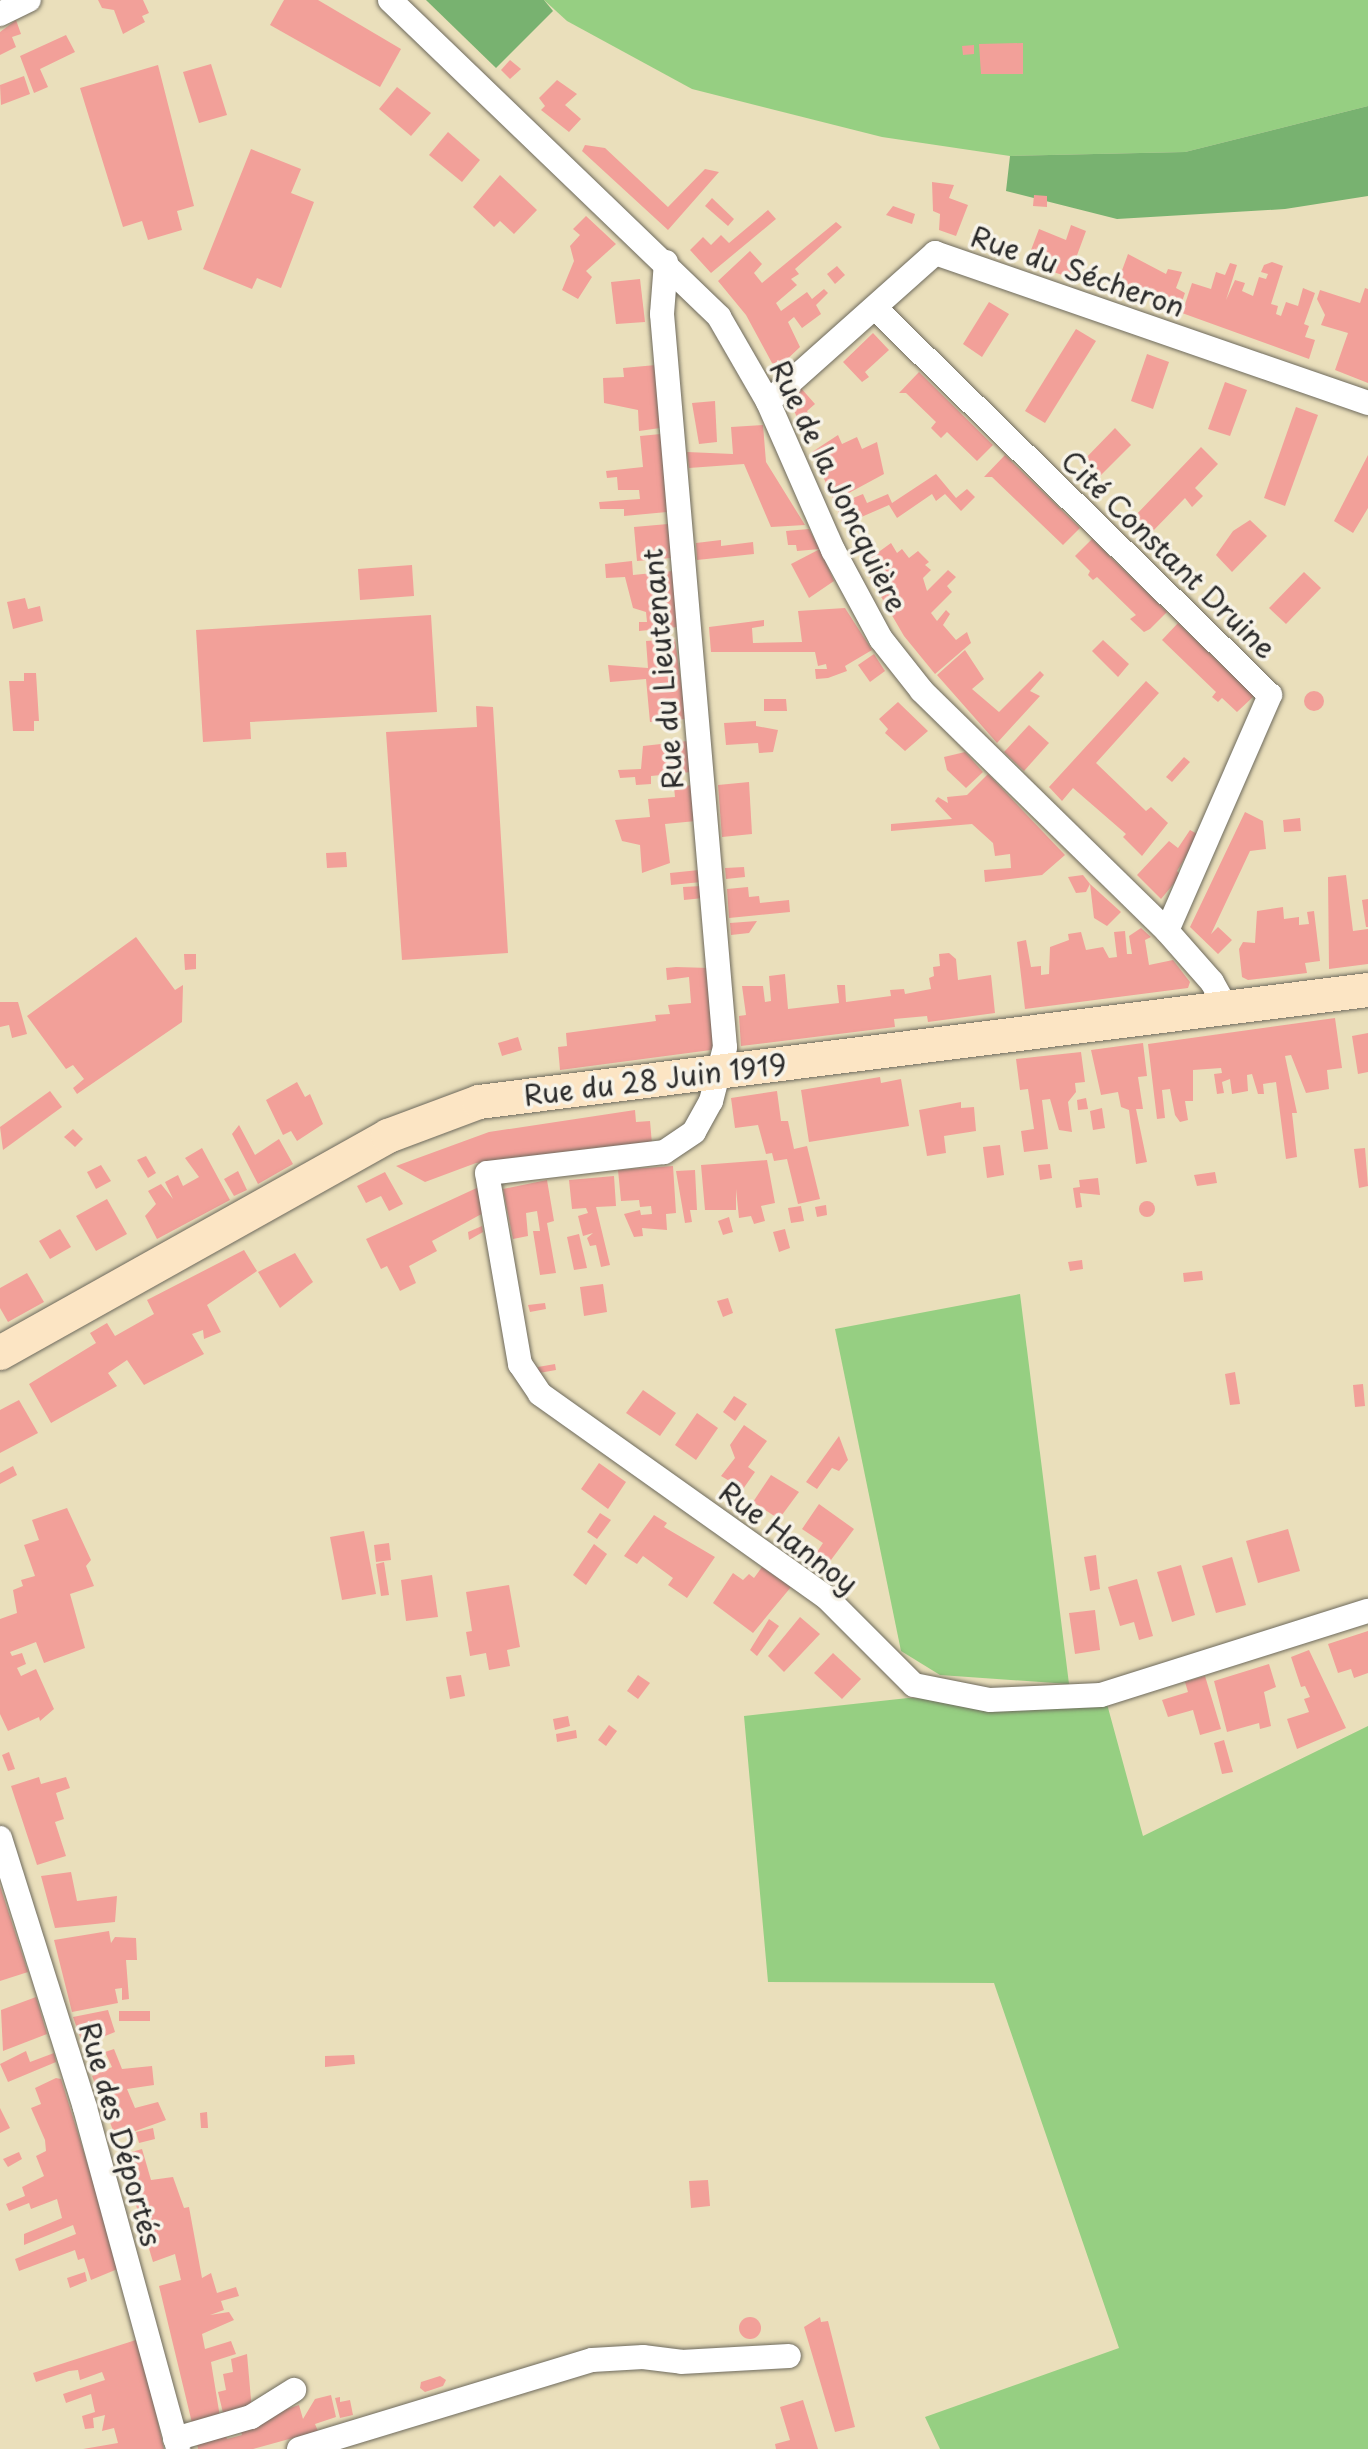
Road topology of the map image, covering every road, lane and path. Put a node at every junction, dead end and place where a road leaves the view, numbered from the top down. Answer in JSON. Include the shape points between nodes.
{"nodes":[{"id":1,"x":29,"y":0,"type":"edge"},
{"id":2,"x":390,"y":0,"type":"edge"},
{"id":3,"x":0,"y":14,"type":"edge"},
{"id":4,"x":666,"y":262,"type":"junction"},
{"id":5,"x":875,"y":308,"type":"junction"},
{"id":6,"x":768,"y":402,"type":"junction"},
{"id":7,"x":1368,"y":403,"type":"edge"},
{"id":8,"x":1167,"y":931,"type":"junction"},
{"id":9,"x":1368,"y":990,"type":"edge"},
{"id":10,"x":1226,"y":1007,"type":"junction"},
{"id":11,"x":720,"y":1071,"type":"junction"},
{"id":12,"x":487,"y":1173,"type":"joint"},
{"id":13,"x":0,"y":1353,"type":"edge"},
{"id":14,"x":1368,"y":1611,"type":"edge"},
{"id":15,"x":0,"y":1838,"type":"edge"},
{"id":16,"x":789,"y":2356,"type":"dead end"},
{"id":17,"x":294,"y":2390,"type":"dead end"},
{"id":18,"x":176,"y":2444,"type":"edge"},
{"id":19,"x":299,"y":2449,"type":"edge"}],
"edges":[{"from":1,"to":3,"type":"street"},
{"from":2,"to":4,"type":"street","name":"Rue de la Joncquière"},
{"from":4,"to":6,"type":"street","name":"Rue de la Joncquière","via":[[719,317]]},
{"from":4,"to":11,"type":"street","name":"Rue du Lieutenant","via":[[662,314],[725,1047]]},
{"from":5,"to":6,"type":"street","name":"Rue du Sécheron"},
{"from":5,"to":7,"type":"street","name":"Rue du Sécheron","via":[[935,253]]},
{"from":5,"to":8,"type":"street","name":"Cité Constant Druine","via":[[1270,695]]},
{"from":6,"to":8,"type":"street","name":"Rue de la Joncquière","via":[[833,550],[881,639],[999,769]]},
{"from":8,"to":10,"type":"street","name":"Rue de la Joncquière","via":[[1212,982]]},
{"from":9,"to":10,"type":"main road","name":"Rue du 28 Juin 1919"},
{"from":10,"to":11,"type":"main road","name":"Rue du 28 Juin 1919"},
{"from":11,"to":12,"type":"street","name":"Rue du Lieutenant","via":[[694,1132],[664,1152]]},
{"from":11,"to":13,"type":"main road","name":"Rue du 28 Juin 1919","via":[[517,1094],[479,1102],[388,1136]]},
{"from":12,"to":14,"type":"street","name":"Rue Hannoy","via":[[520,1364],[540,1394],[826,1597],[914,1685],[990,1700],[1101,1695]]},
{"from":15,"to":18,"type":"street","name":"Rue des Déportés","via":[[85,2108]]},
{"from":16,"to":19,"type":"street","via":[[592,2360]]},
{"from":17,"to":18,"type":"street","via":[[251,2417]]}]}
